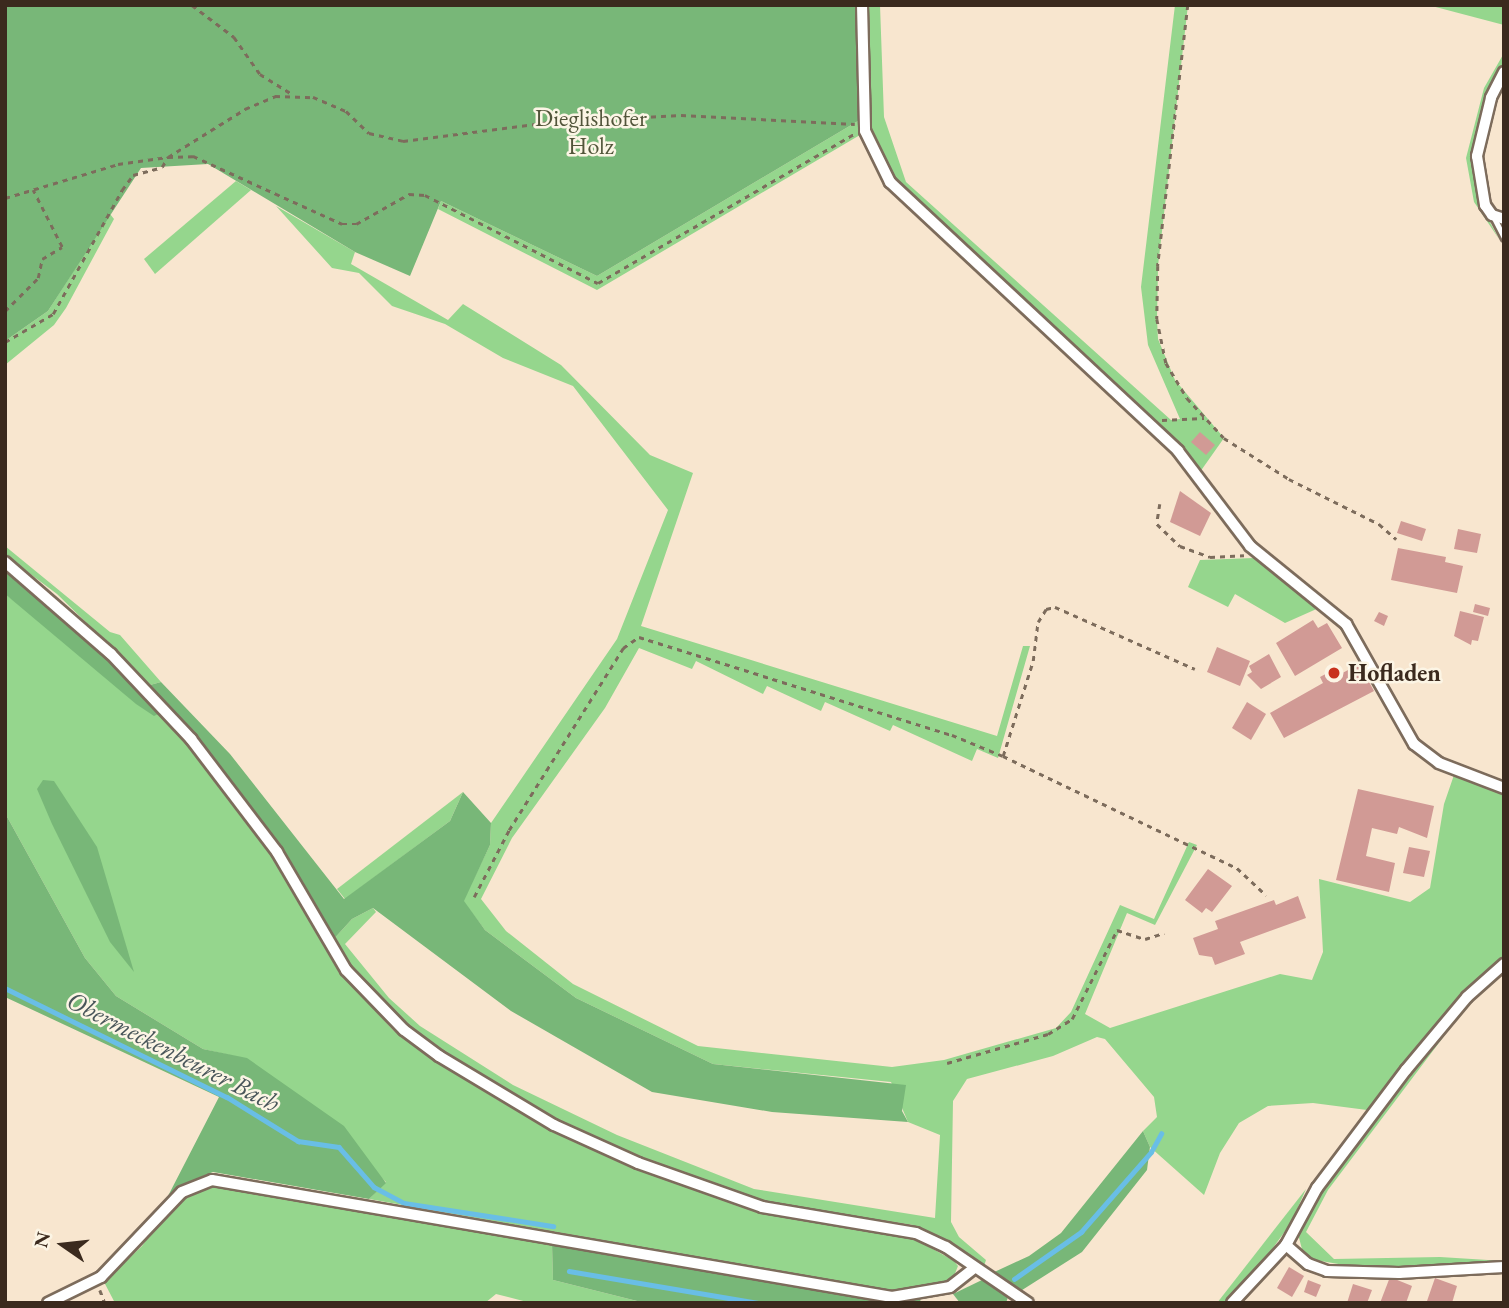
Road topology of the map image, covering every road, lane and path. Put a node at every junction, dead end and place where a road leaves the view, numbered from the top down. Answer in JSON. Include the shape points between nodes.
{"nodes":[{"id":1,"x":192,"y":5,"type":"edge"},
{"id":2,"x":862,"y":5,"type":"edge"},
{"id":3,"x":1188,"y":5,"type":"edge"},
{"id":4,"x":1504,"y":72,"type":"edge"},
{"id":5,"x":296,"y":97,"type":"junction"},
{"id":6,"x":865,"y":128,"type":"junction"},
{"id":7,"x":168,"y":157,"type":"junction"},
{"id":8,"x":33,"y":190,"type":"junction"},
{"id":9,"x":5,"y":198,"type":"edge"},
{"id":10,"x":1492,"y":215,"type":"junction"},
{"id":11,"x":1504,"y":219,"type":"edge"},
{"id":12,"x":1504,"y":238,"type":"edge"},
{"id":13,"x":5,"y":310,"type":"edge"},
{"id":14,"x":5,"y":342,"type":"edge"},
{"id":15,"x":1204,"y":418,"type":"junction"},
{"id":16,"x":1148,"y":421,"type":"junction"},
{"id":17,"x":1160,"y":504,"type":"dead end"},
{"id":18,"x":1396,"y":539,"type":"dead end"},
{"id":19,"x":1250,"y":546,"type":"junction"},
{"id":20,"x":5,"y":562,"type":"edge"},
{"id":21,"x":1195,"y":669,"type":"dead end"},
{"id":22,"x":1003,"y":756,"type":"junction"},
{"id":23,"x":1504,"y":788,"type":"edge"},
{"id":24,"x":1266,"y":895,"type":"dead end"},
{"id":25,"x":474,"y":897,"type":"dead end"},
{"id":26,"x":1164,"y":933,"type":"dead end"},
{"id":27,"x":1504,"y":964,"type":"edge"},
{"id":28,"x":947,"y":1063,"type":"dead end"},
{"id":29,"x":1286,"y":1245,"type":"junction"},
{"id":30,"x":1504,"y":1267,"type":"edge"},
{"id":31,"x":974,"y":1268,"type":"junction"},
{"id":32,"x":48,"y":1303,"type":"edge"},
{"id":33,"x":1028,"y":1303,"type":"edge"},
{"id":34,"x":1232,"y":1303,"type":"edge"}],
"edges":[{"from":1,"to":5,"type":"path","via":[[234,37],[260,74]]},
{"from":2,"to":6,"type":"street"},
{"from":3,"to":15,"type":"path","via":[[1158,266],[1157,318],[1166,363]]},
{"from":4,"to":10,"type":"street","via":[[1491,98],[1477,156],[1480,192]]},
{"from":5,"to":6,"type":"path","via":[[313,97],[346,111],[369,133],[403,141],[551,122],[681,115]]},
{"from":5,"to":7,"type":"path","via":[[275,96],[244,109]]},
{"from":6,"to":7,"type":"path","via":[[598,283],[425,195],[409,194],[356,223],[342,224],[193,156]]},
{"from":6,"to":16,"type":"street","via":[[880,168],[909,205]]},
{"from":7,"to":8,"type":"path","via":[[118,164]]},
{"from":7,"to":14,"type":"path","via":[[162,167],[133,176],[121,190],[53,314]]},
{"from":8,"to":9,"type":"path"},
{"from":8,"to":13,"type":"path","via":[[62,247],[42,258],[38,278]]},
{"from":10,"to":11,"type":"street"},
{"from":10,"to":12,"type":"lane"},
{"from":15,"to":16,"type":"path"},
{"from":15,"to":18,"type":"path","via":[[1248,454],[1379,524]]},
{"from":16,"to":19,"type":"street","via":[[1178,451]]},
{"from":17,"to":19,"type":"path","via":[[1157,524],[1165,536],[1194,554],[1246,555]]},
{"from":19,"to":23,"type":"street","via":[[1346,624],[1414,744],[1439,763]]},
{"from":20,"to":31,"type":"street","via":[[92,635],[191,739],[277,852],[346,970],[412,1037],[512,1101],[638,1163],[762,1207],[916,1233],[946,1247]]},
{"from":21,"to":22,"type":"path","via":[[1055,607],[1046,609],[1038,622],[1032,662]]},
{"from":22,"to":24,"type":"path","via":[[1225,862],[1256,881]]},
{"from":22,"to":25,"type":"path","via":[[940,731],[639,636],[623,649],[509,830]]},
{"from":26,"to":28,"type":"path","via":[[1145,939],[1117,930],[1072,1019],[1048,1034]]},
{"from":27,"to":29,"type":"street","via":[[1467,997],[1389,1092],[1317,1188]]},
{"from":29,"to":30,"type":"street","via":[[1308,1264],[1327,1271],[1399,1273]]},
{"from":29,"to":34,"type":"street"},
{"from":31,"to":32,"type":"street","via":[[950,1287],[892,1297],[212,1180],[183,1192],[101,1277]]},
{"from":31,"to":33,"type":"street"}]}
